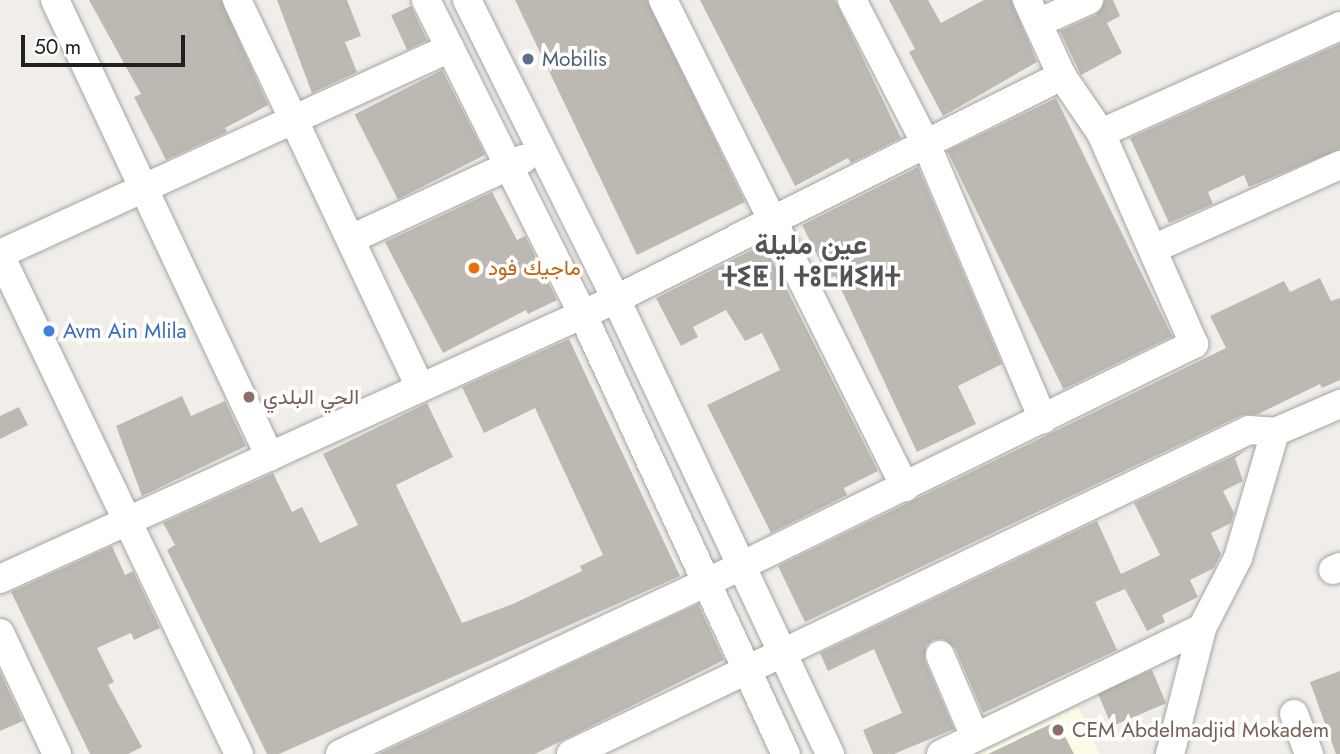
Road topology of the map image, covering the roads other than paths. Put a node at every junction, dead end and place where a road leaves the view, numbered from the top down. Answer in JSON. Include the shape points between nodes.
{"nodes":[{"id":1,"x":55,"y":0,"type":"edge"},
{"id":2,"x":237,"y":0,"type":"edge"},
{"id":3,"x":426,"y":0,"type":"edge"},
{"id":4,"x":467,"y":0,"type":"edge"},
{"id":5,"x":663,"y":0,"type":"edge"},
{"id":6,"x":852,"y":0,"type":"edge"},
{"id":7,"x":1089,"y":0,"type":"edge"},
{"id":8,"x":1032,"y":11,"type":"edge"},
{"id":9,"x":1340,"y":26,"type":"edge"},
{"id":10,"x":450,"y":48,"type":"junction"},
{"id":11,"x":1062,"y":76,"type":"junction"},
{"id":12,"x":296,"y":120,"type":"junction"},
{"id":13,"x":1101,"y":133,"type":"junction"},
{"id":14,"x":927,"y":146,"type":"junction"},
{"id":15,"x":541,"y":149,"type":"junction"},
{"id":16,"x":1340,"y":164,"type":"edge"},
{"id":17,"x":509,"y":166,"type":"junction"},
{"id":18,"x":145,"y":190,"type":"junction"},
{"id":19,"x":775,"y":222,"type":"junction"},
{"id":20,"x":351,"y":239,"type":"junction"},
{"id":21,"x":1153,"y":249,"type":"junction"},
{"id":22,"x":0,"y":255,"type":"edge"},
{"id":23,"x":616,"y":299,"type":"junction"},
{"id":24,"x":582,"y":313,"type":"junction"},
{"id":25,"x":420,"y":388,"type":"junction"},
{"id":26,"x":1340,"y":404,"type":"edge"},
{"id":27,"x":1043,"y":419,"type":"junction"},
{"id":28,"x":1275,"y":432,"type":"junction"},
{"id":29,"x":270,"y":457,"type":"junction"},
{"id":30,"x":905,"y":486,"type":"junction"},
{"id":31,"x":129,"y":522,"type":"junction"},
{"id":32,"x":739,"y":567,"type":"junction"},
{"id":33,"x":0,"y":579,"type":"edge"},
{"id":34,"x":704,"y":583,"type":"junction"},
{"id":35,"x":1202,"y":628,"type":"junction"},
{"id":36,"x":0,"y":633,"type":"edge"},
{"id":37,"x":780,"y":651,"type":"junction"},
{"id":38,"x":940,"y":655,"type":"dead end"},
{"id":39,"x":745,"y":669,"type":"junction"},
{"id":40,"x":1294,"y":714,"type":"dead end"},
{"id":41,"x":975,"y":737,"type":"junction"},
{"id":42,"x":355,"y":751,"type":"edge"},
{"id":43,"x":57,"y":754,"type":"edge"},
{"id":44,"x":239,"y":754,"type":"edge"},
{"id":45,"x":571,"y":754,"type":"edge"},
{"id":46,"x":786,"y":754,"type":"edge"},
{"id":47,"x":830,"y":754,"type":"edge"},
{"id":48,"x":941,"y":754,"type":"edge"},
{"id":49,"x":1170,"y":754,"type":"edge"},
{"id":50,"x":1309,"y":754,"type":"edge"}],
"edges":[{"from":1,"to":18,"type":"street"},
{"from":2,"to":12,"type":"street"},
{"from":3,"to":10,"type":"street"},
{"from":4,"to":15,"type":"street"},
{"from":5,"to":19,"type":"street"},
{"from":6,"to":14,"type":"street"},
{"from":7,"to":8,"type":"street"},
{"from":8,"to":11,"type":"street"},
{"from":9,"to":13,"type":"street"},
{"from":10,"to":12,"type":"street"},
{"from":10,"to":17,"type":"street"},
{"from":11,"to":13,"type":"street"},
{"from":11,"to":14,"type":"street"},
{"from":12,"to":18,"type":"street"},
{"from":12,"to":20,"type":"street"},
{"from":13,"to":21,"type":"street"},
{"from":14,"to":19,"type":"street"},
{"from":14,"to":27,"type":"street"},
{"from":15,"to":17,"type":"street"},
{"from":15,"to":23,"type":"street"},
{"from":16,"to":21,"type":"street"},
{"from":17,"to":20,"type":"street"},
{"from":17,"to":24,"type":"street"},
{"from":18,"to":22,"type":"street"},
{"from":18,"to":29,"type":"street"},
{"from":19,"to":23,"type":"street"},
{"from":19,"to":30,"type":"street"},
{"from":20,"to":25,"type":"street"},
{"from":21,"to":27,"type":"street","via":[[1194,344]]},
{"from":22,"to":31,"type":"street"},
{"from":23,"to":24,"type":"street"},
{"from":23,"to":32,"type":"street"},
{"from":24,"to":25,"type":"street"},
{"from":24,"to":34,"type":"street"},
{"from":25,"to":29,"type":"street"},
{"from":26,"to":28,"type":"street"},
{"from":27,"to":30,"type":"street"},
{"from":28,"to":35,"type":"street","via":[[1238,558]]},
{"from":28,"to":37,"type":"street","via":[[1249,430]]},
{"from":29,"to":31,"type":"street"},
{"from":30,"to":32,"type":"street"},
{"from":31,"to":33,"type":"street"},
{"from":31,"to":44,"type":"street"},
{"from":32,"to":34,"type":"street"},
{"from":32,"to":37,"type":"street"},
{"from":34,"to":39,"type":"street"},
{"from":34,"to":42,"type":"street"},
{"from":35,"to":41,"type":"street"},
{"from":35,"to":49,"type":"street"},
{"from":36,"to":43,"type":"street"},
{"from":37,"to":39,"type":"street"},
{"from":37,"to":47,"type":"street"},
{"from":38,"to":41,"type":"street"},
{"from":39,"to":45,"type":"street"},
{"from":39,"to":46,"type":"street"},
{"from":40,"to":50,"type":"street"},
{"from":41,"to":48,"type":"street"}]}
